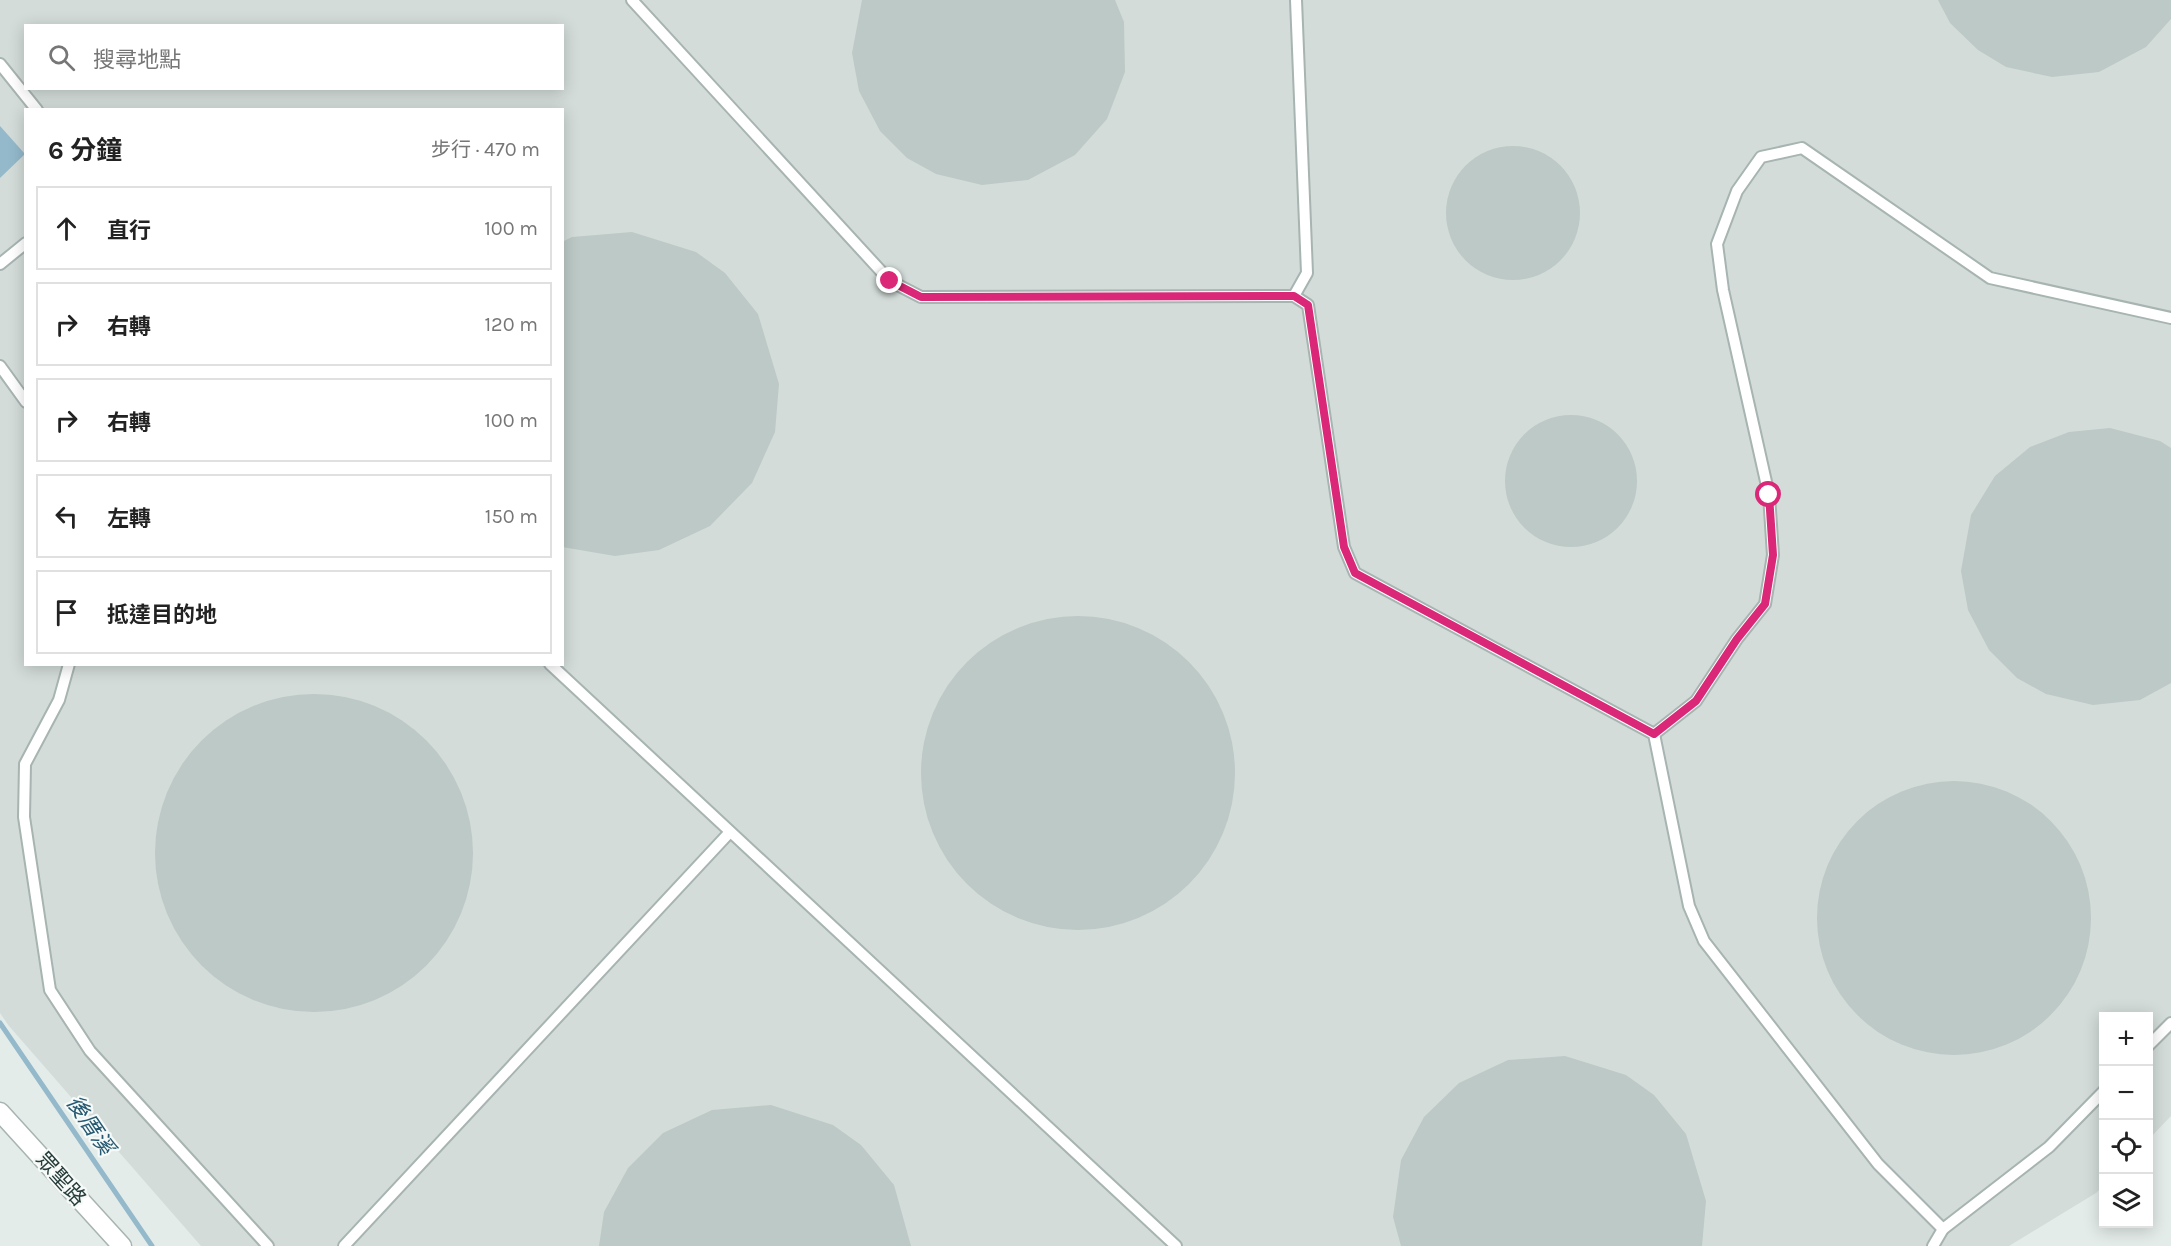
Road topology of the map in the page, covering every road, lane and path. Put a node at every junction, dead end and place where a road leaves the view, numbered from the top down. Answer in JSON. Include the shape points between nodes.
{"nodes":[{"id":1,"x":632,"y":0,"type":"edge"},
{"id":2,"x":1296,"y":0,"type":"edge"},
{"id":3,"x":0,"y":64,"type":"edge"},
{"id":4,"x":35,"y":108,"type":"edge"},
{"id":5,"x":24,"y":245,"type":"edge"},
{"id":6,"x":0,"y":264,"type":"edge"},
{"id":7,"x":1294,"y":296,"type":"junction"},
{"id":8,"x":2171,"y":318,"type":"edge"},
{"id":9,"x":0,"y":366,"type":"edge"},
{"id":10,"x":24,"y":399,"type":"edge"},
{"id":11,"x":68,"y":666,"type":"edge"},
{"id":12,"x":552,"y":666,"type":"edge"},
{"id":13,"x":1654,"y":734,"type":"junction"},
{"id":14,"x":730,"y":832,"type":"junction"},
{"id":15,"x":2171,"y":1023,"type":"edge"},
{"id":16,"x":2153,"y":1041,"type":"edge"},
{"id":17,"x":2099,"y":1095,"type":"edge"},
{"id":18,"x":0,"y":1112,"type":"edge"},
{"id":19,"x":1943,"y":1229,"type":"junction"},
{"id":20,"x":122,"y":1246,"type":"edge"},
{"id":21,"x":268,"y":1246,"type":"edge"},
{"id":22,"x":344,"y":1246,"type":"edge"},
{"id":23,"x":1176,"y":1246,"type":"edge"},
{"id":24,"x":1933,"y":1246,"type":"edge"}],
"edges":[{"from":1,"to":7,"type":"lane","via":[[890,281],[921,297]]},
{"from":2,"to":7,"type":"lane","via":[[1307,273]]},
{"from":3,"to":4,"type":"lane"},
{"from":5,"to":6,"type":"lane"},
{"from":7,"to":13,"type":"lane","via":[[1308,305],[1344,547],[1355,573]]},
{"from":8,"to":13,"type":"lane","via":[[1990,278],[1802,148],[1761,157],[1737,191],[1717,244],[1723,290],[1769,495],[1773,555],[1765,604],[1696,701]]},
{"from":9,"to":10,"type":"lane"},
{"from":11,"to":21,"type":"lane","via":[[59,700],[25,764],[24,817],[50,990],[90,1052]]},
{"from":12,"to":14,"type":"lane"},
{"from":13,"to":19,"type":"lane","via":[[1689,906],[1704,941],[1878,1164]]},
{"from":14,"to":22,"type":"lane"},
{"from":14,"to":23,"type":"lane"},
{"from":15,"to":16,"type":"lane"},
{"from":17,"to":19,"type":"lane","via":[[2049,1147]]},
{"from":18,"to":20,"type":"street","name":"眾聖路"},
{"from":19,"to":24,"type":"lane"}]}
